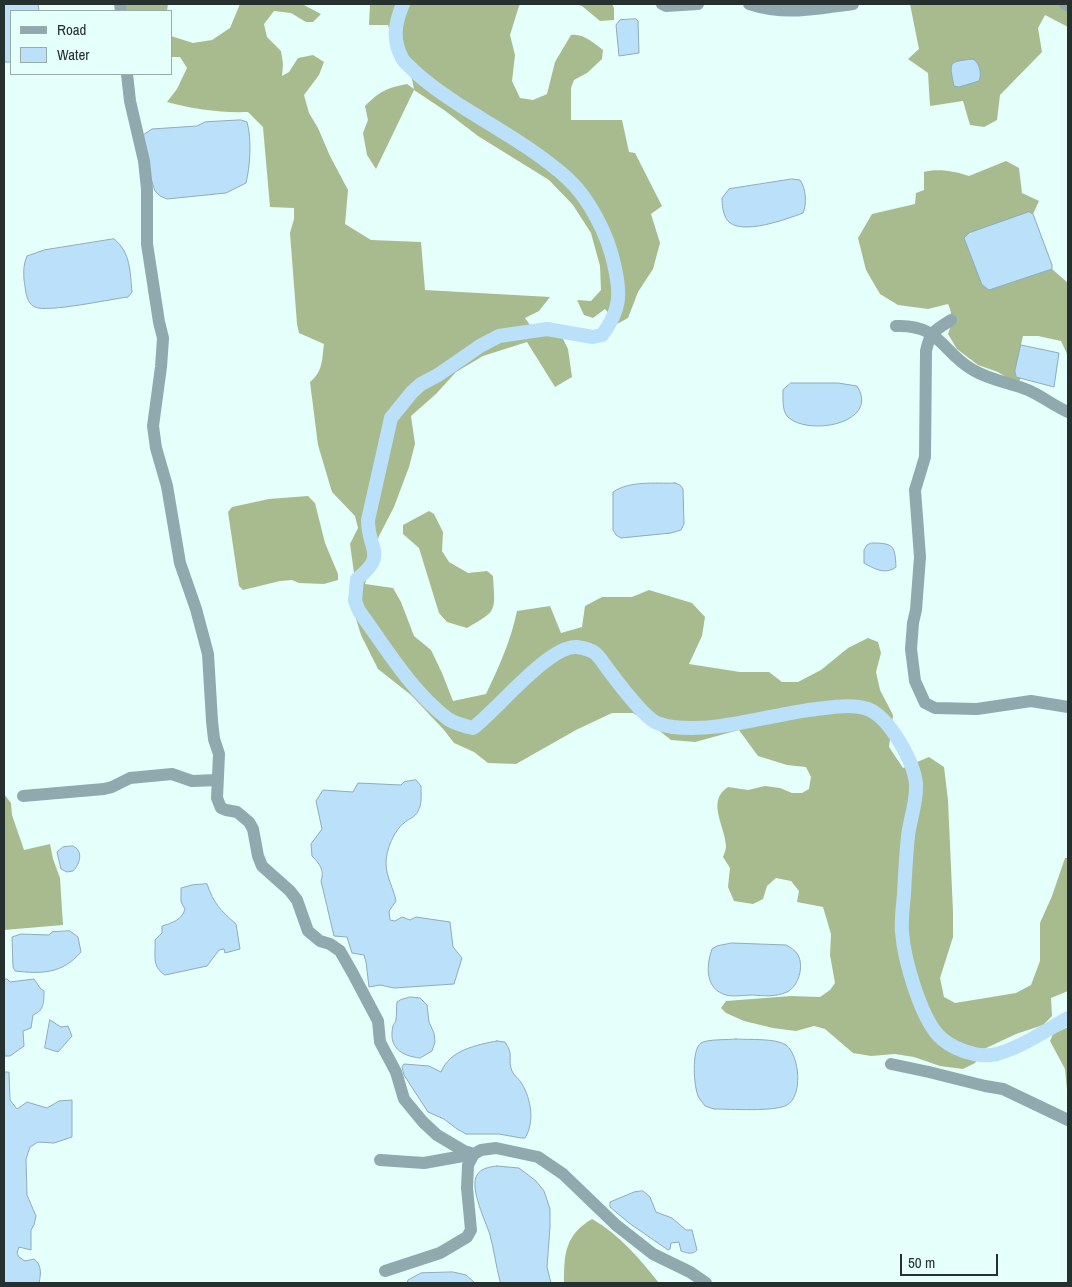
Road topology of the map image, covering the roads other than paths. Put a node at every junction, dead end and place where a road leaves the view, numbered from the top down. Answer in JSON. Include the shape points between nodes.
{"nodes":[{"id":1,"x":662,"y":4,"type":"edge"},
{"id":2,"x":698,"y":4,"type":"edge"},
{"id":3,"x":748,"y":4,"type":"edge"},
{"id":4,"x":853,"y":4,"type":"edge"},
{"id":5,"x":127,"y":75,"type":"edge"},
{"id":6,"x":951,"y":320,"type":"dead end"},
{"id":7,"x":896,"y":326,"type":"dead end"},
{"id":8,"x":931,"y":334,"type":"junction"},
{"id":9,"x":1068,"y":412,"type":"edge"},
{"id":10,"x":1068,"y":708,"type":"edge"},
{"id":11,"x":217,"y":780,"type":"junction"},
{"id":12,"x":23,"y":796,"type":"dead end"},
{"id":13,"x":891,"y":1064,"type":"dead end"},
{"id":14,"x":1068,"y":1120,"type":"edge"},
{"id":15,"x":474,"y":1154,"type":"junction"},
{"id":16,"x":380,"y":1160,"type":"dead end"},
{"id":17,"x":385,"y":1271,"type":"dead end"},
{"id":18,"x":706,"y":1283,"type":"edge"}],
"edges":[{"from":1,"to":2,"type":"street"},
{"from":3,"to":4,"type":"street","via":[[782,12]]},
{"from":5,"to":11,"type":"street","via":[[131,109],[144,161],[147,244],[163,338],[153,426],[180,563],[208,654],[212,721],[219,754]]},
{"from":6,"to":8,"type":"street"},
{"from":7,"to":8,"type":"street","via":[[913,327]]},
{"from":8,"to":9,"type":"street","via":[[971,369],[1029,391]]},
{"from":8,"to":10,"type":"street","via":[[926,350],[925,457],[915,490],[920,558],[911,649],[915,681],[925,703],[935,708],[976,709],[1031,701]]},
{"from":11,"to":12,"type":"street","via":[[192,781],[172,774],[130,778],[104,789]]},
{"from":11,"to":15,"type":"street","via":[[216,798],[221,808],[237,812],[249,822],[262,866],[297,900],[308,931],[340,950],[378,1021],[380,1042],[396,1072],[404,1099],[437,1135]]},
{"from":13,"to":14,"type":"street","via":[[1003,1089]]},
{"from":15,"to":16,"type":"street","via":[[424,1163]]},
{"from":15,"to":17,"type":"street","via":[[468,1165],[471,1230],[468,1237],[440,1253]]},
{"from":15,"to":18,"type":"street","via":[[496,1148],[538,1157],[563,1174],[616,1225],[653,1254]]}]}
